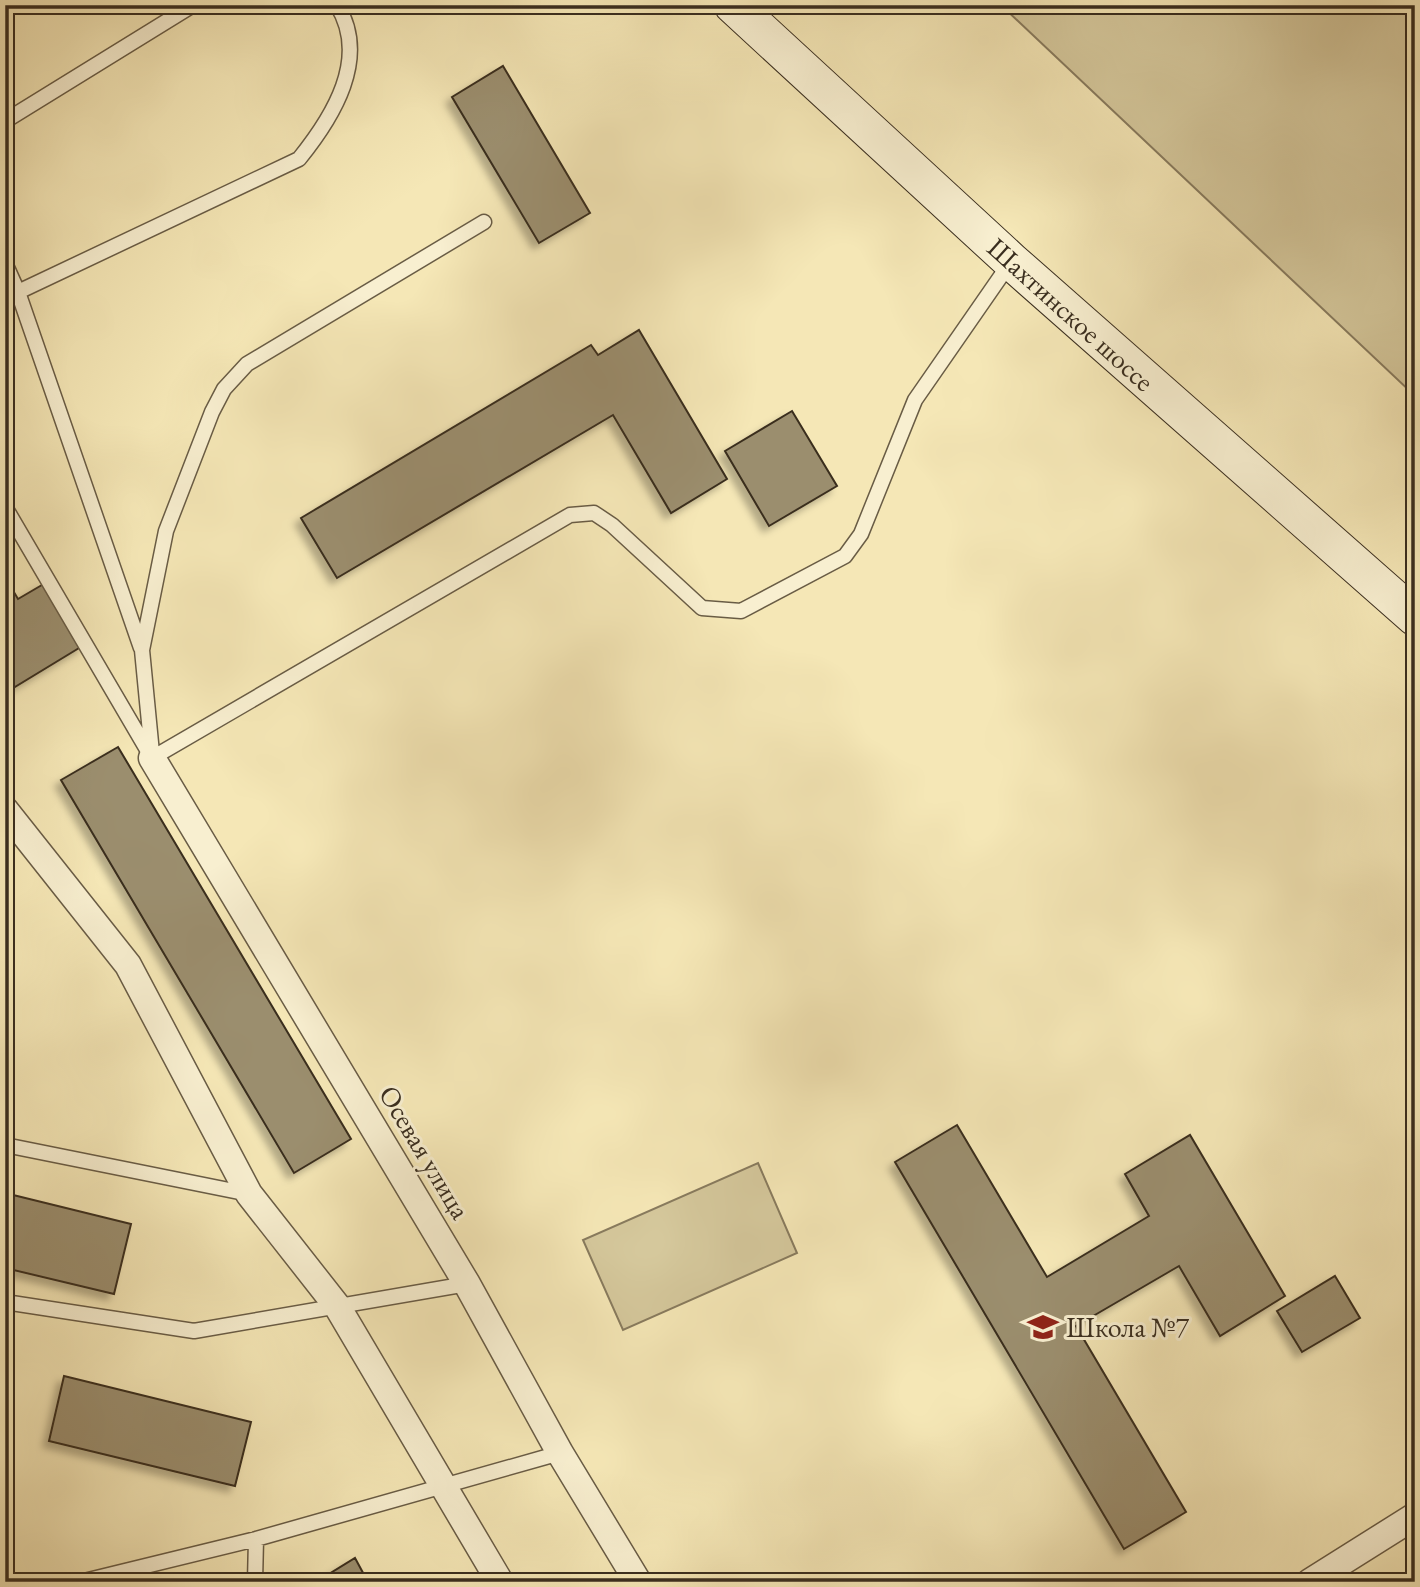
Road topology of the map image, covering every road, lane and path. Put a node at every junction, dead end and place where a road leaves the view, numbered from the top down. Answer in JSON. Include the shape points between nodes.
{"nodes":[{"id":1,"x":193,"y":5,"type":"edge"},
{"id":2,"x":337,"y":5,"type":"edge"},
{"id":3,"x":733,"y":5,"type":"edge"},
{"id":4,"x":5,"y":121,"type":"edge"},
{"id":5,"x":484,"y":222,"type":"dead end"},
{"id":6,"x":1011,"y":261,"type":"junction"},
{"id":7,"x":5,"y":263,"type":"edge"},
{"id":8,"x":18,"y":292,"type":"junction"},
{"id":9,"x":5,"y":507,"type":"edge"},
{"id":10,"x":1415,"y":617,"type":"edge"},
{"id":11,"x":142,"y":650,"type":"junction"},
{"id":12,"x":152,"y":758,"type":"junction"},
{"id":13,"x":5,"y":810,"type":"edge"},
{"id":14,"x":5,"y":1146,"type":"edge"},
{"id":15,"x":249,"y":1194,"type":"junction"},
{"id":16,"x":467,"y":1284,"type":"junction"},
{"id":17,"x":5,"y":1302,"type":"edge"},
{"id":18,"x":337,"y":1306,"type":"junction"},
{"id":19,"x":560,"y":1453,"type":"junction"},
{"id":20,"x":443,"y":1486,"type":"junction"},
{"id":21,"x":1415,"y":1516,"type":"edge"},
{"id":22,"x":256,"y":1539,"type":"junction"},
{"id":23,"x":80,"y":1582,"type":"edge"},
{"id":24,"x":255,"y":1582,"type":"edge"},
{"id":25,"x":500,"y":1582,"type":"edge"},
{"id":26,"x":638,"y":1582,"type":"edge"},
{"id":27,"x":1310,"y":1582,"type":"edge"}],
"edges":[{"from":1,"to":4,"type":"lane"},
{"from":2,"to":8,"type":"lane","via":[[348,22],[349,74],[328,122],[299,159]]},
{"from":3,"to":6,"type":"main road","name":"Шахтинское шоссе"},
{"from":5,"to":11,"type":"lane","via":[[247,364],[224,389],[166,531]]},
{"from":6,"to":10,"type":"main road","name":"Шахтинское шоссе"},
{"from":6,"to":12,"type":"lane","via":[[915,400],[861,534],[845,556],[741,611],[722,611],[702,608],[594,513],[570,515]]},
{"from":7,"to":8,"type":"lane"},
{"from":8,"to":11,"type":"lane"},
{"from":9,"to":12,"type":"lane"},
{"from":11,"to":12,"type":"lane"},
{"from":12,"to":16,"type":"street","name":"Осевая улица"},
{"from":13,"to":15,"type":"street","via":[[128,965]]},
{"from":14,"to":15,"type":"lane"},
{"from":15,"to":18,"type":"street"},
{"from":16,"to":18,"type":"lane"},
{"from":16,"to":19,"type":"street","name":"Осевая улица"},
{"from":17,"to":18,"type":"lane","via":[[194,1331]]},
{"from":18,"to":20,"type":"street"},
{"from":19,"to":20,"type":"lane"},
{"from":19,"to":26,"type":"street","name":"Осевая улица"},
{"from":20,"to":22,"type":"lane"},
{"from":20,"to":25,"type":"street"},
{"from":21,"to":27,"type":"street"},
{"from":22,"to":23,"type":"lane"},
{"from":22,"to":24,"type":"lane"}]}
